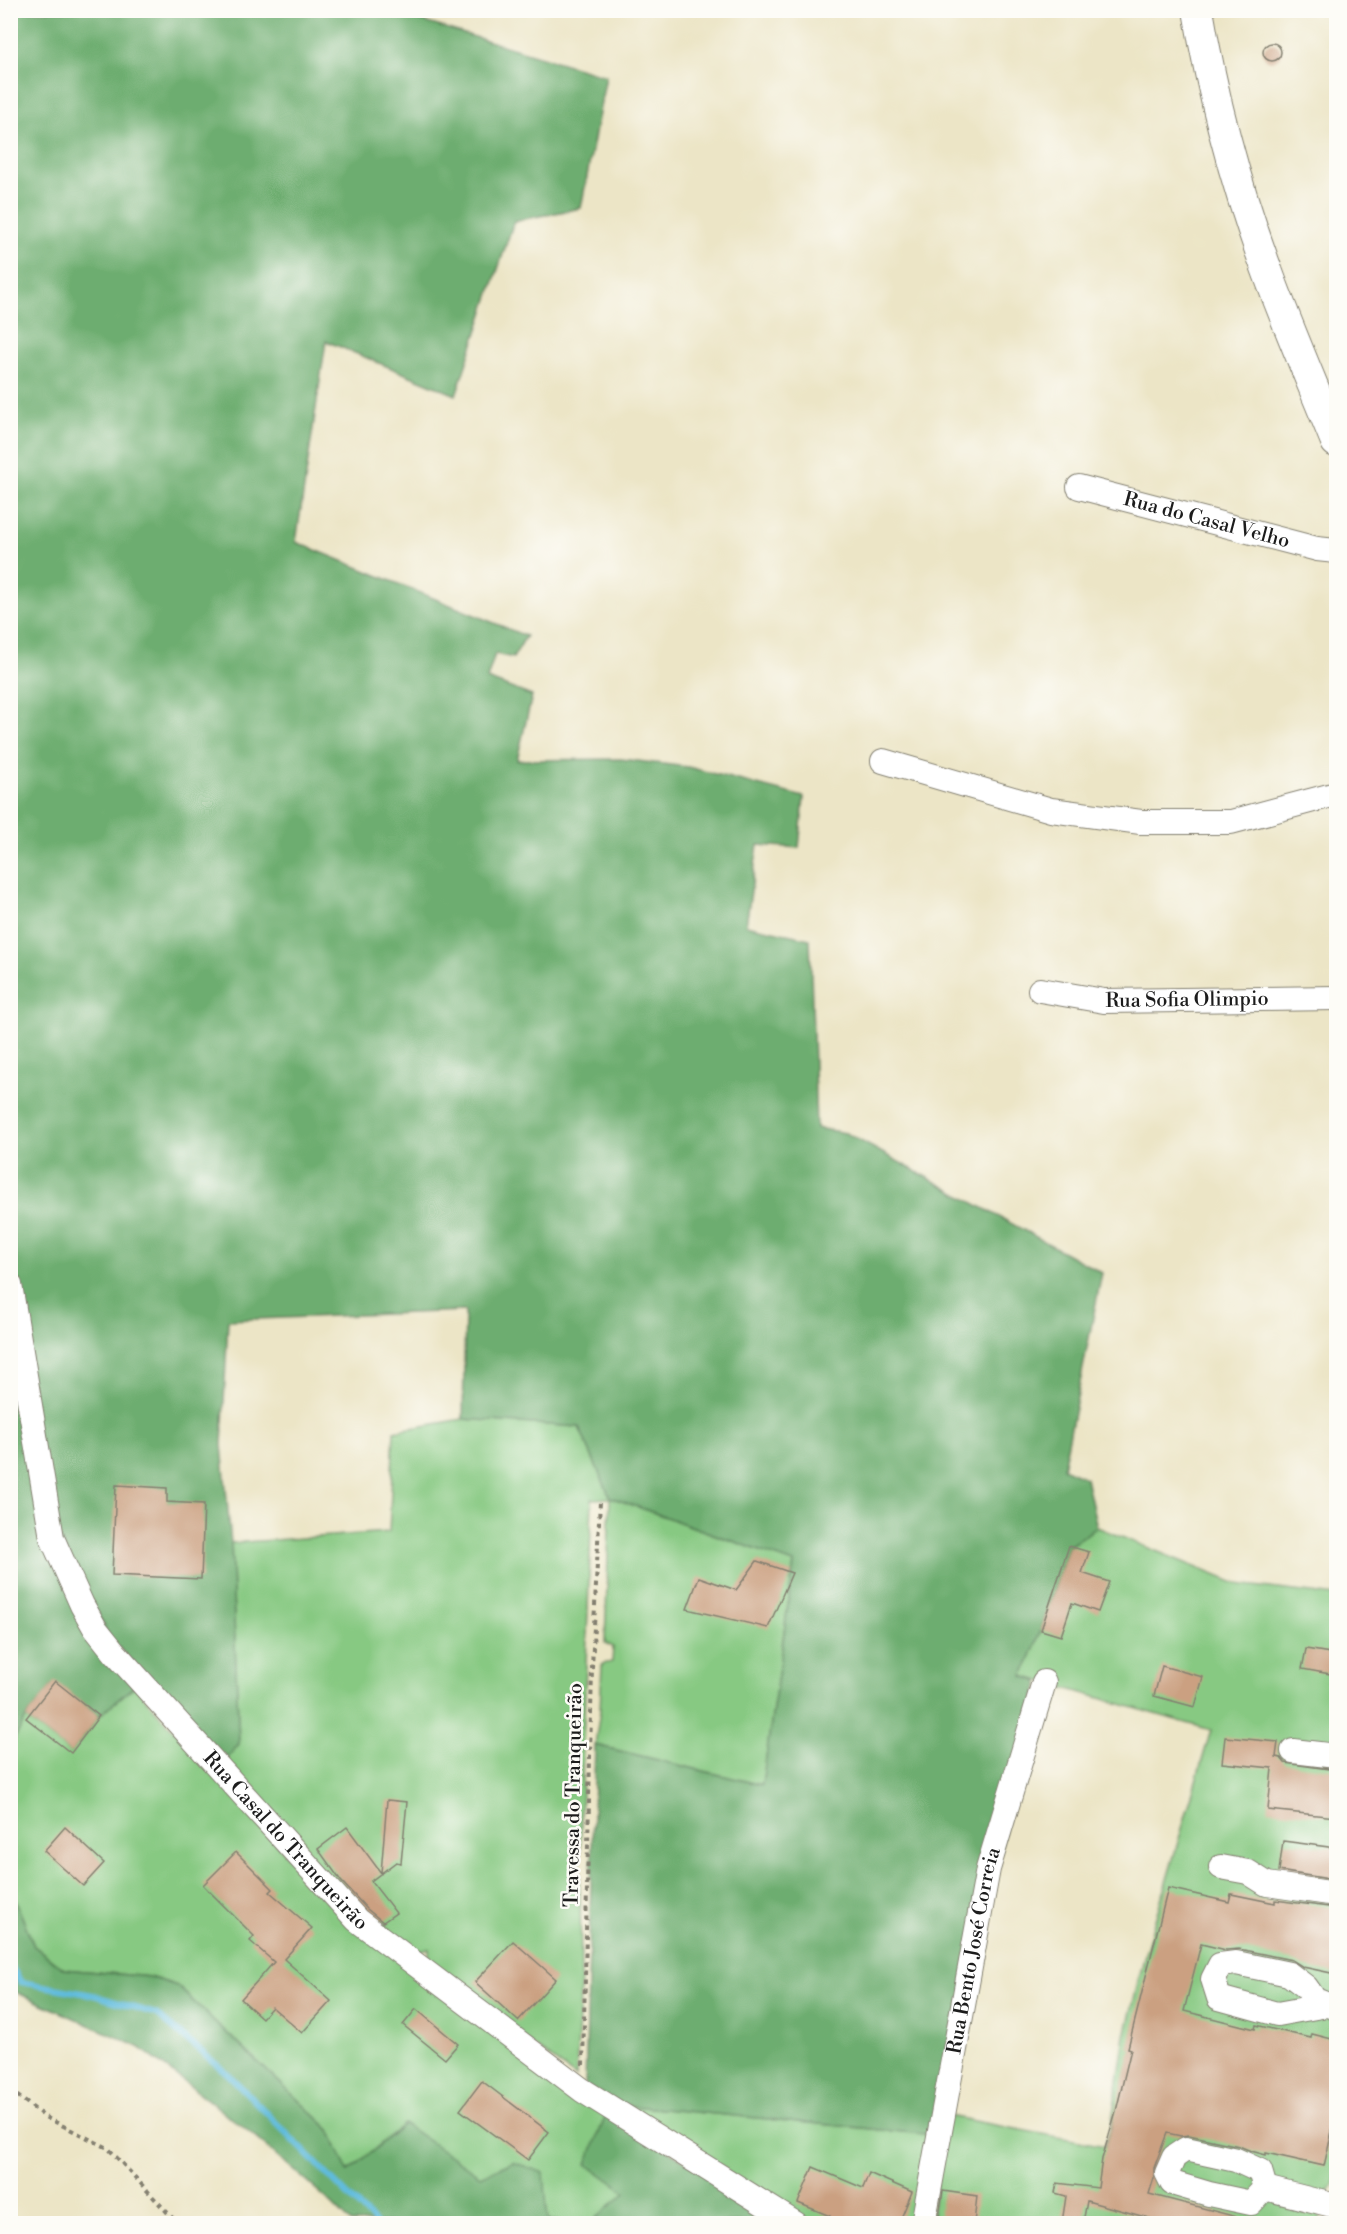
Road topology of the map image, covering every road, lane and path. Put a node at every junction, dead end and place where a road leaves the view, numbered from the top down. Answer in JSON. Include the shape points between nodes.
{"nodes":[{"id":1,"x":1198,"y":10,"type":"edge"},
{"id":2,"x":1336,"y":442,"type":"edge"},
{"id":3,"x":1079,"y":487,"type":"dead end"},
{"id":4,"x":1336,"y":551,"type":"edge"},
{"id":5,"x":883,"y":761,"type":"dead end"},
{"id":6,"x":1336,"y":794,"type":"edge"},
{"id":7,"x":1040,"y":990,"type":"dead end"},
{"id":8,"x":1336,"y":998,"type":"edge"},
{"id":9,"x":10,"y":1285,"type":"edge"},
{"id":10,"x":600,"y":1501,"type":"dead end"},
{"id":11,"x":1044,"y":1682,"type":"dead end"},
{"id":12,"x":1293,"y":1751,"type":"dead end"},
{"id":13,"x":1336,"y":1756,"type":"edge"},
{"id":14,"x":1221,"y":1867,"type":"dead end"},
{"id":15,"x":1336,"y":1894,"type":"edge"},
{"id":16,"x":10,"y":2090,"type":"edge"},
{"id":17,"x":582,"y":2090,"type":"junction"},
{"id":18,"x":1265,"y":2188,"type":"dead end"},
{"id":19,"x":1336,"y":2206,"type":"edge"},
{"id":20,"x":178,"y":2223,"type":"edge"},
{"id":21,"x":796,"y":2223,"type":"edge"},
{"id":22,"x":924,"y":2223,"type":"edge"}],
"edges":[{"from":1,"to":2,"type":"main road","via":[[1217,104],[1254,233]]},
{"from":3,"to":4,"type":"street","name":"Rua do Casal Velho"},
{"from":5,"to":6,"type":"street","via":[[1051,810],[1142,822],[1231,822]]},
{"from":7,"to":8,"type":"street","name":"Rua Sofia Olimpio","via":[[1104,1001]]},
{"from":9,"to":17,"type":"street","name":"Rua Casal do Tranqueirão","via":[[52,1538],[95,1628],[357,1920]]},
{"from":10,"to":17,"type":"path","name":"Travessa do Tranqueirão"},
{"from":11,"to":22,"type":"street","name":"Rua Bento José Correia","via":[[988,1869]]},
{"from":12,"to":13,"type":"street"},
{"from":14,"to":15,"type":"street","via":[[1248,1872],[1268,1884]]},
{"from":16,"to":20,"type":"path","via":[[45,2117],[108,2148]]},
{"from":17,"to":21,"type":"street","name":"Rua Casal do Tranqueirão"},
{"from":18,"to":19,"type":"street"}]}
